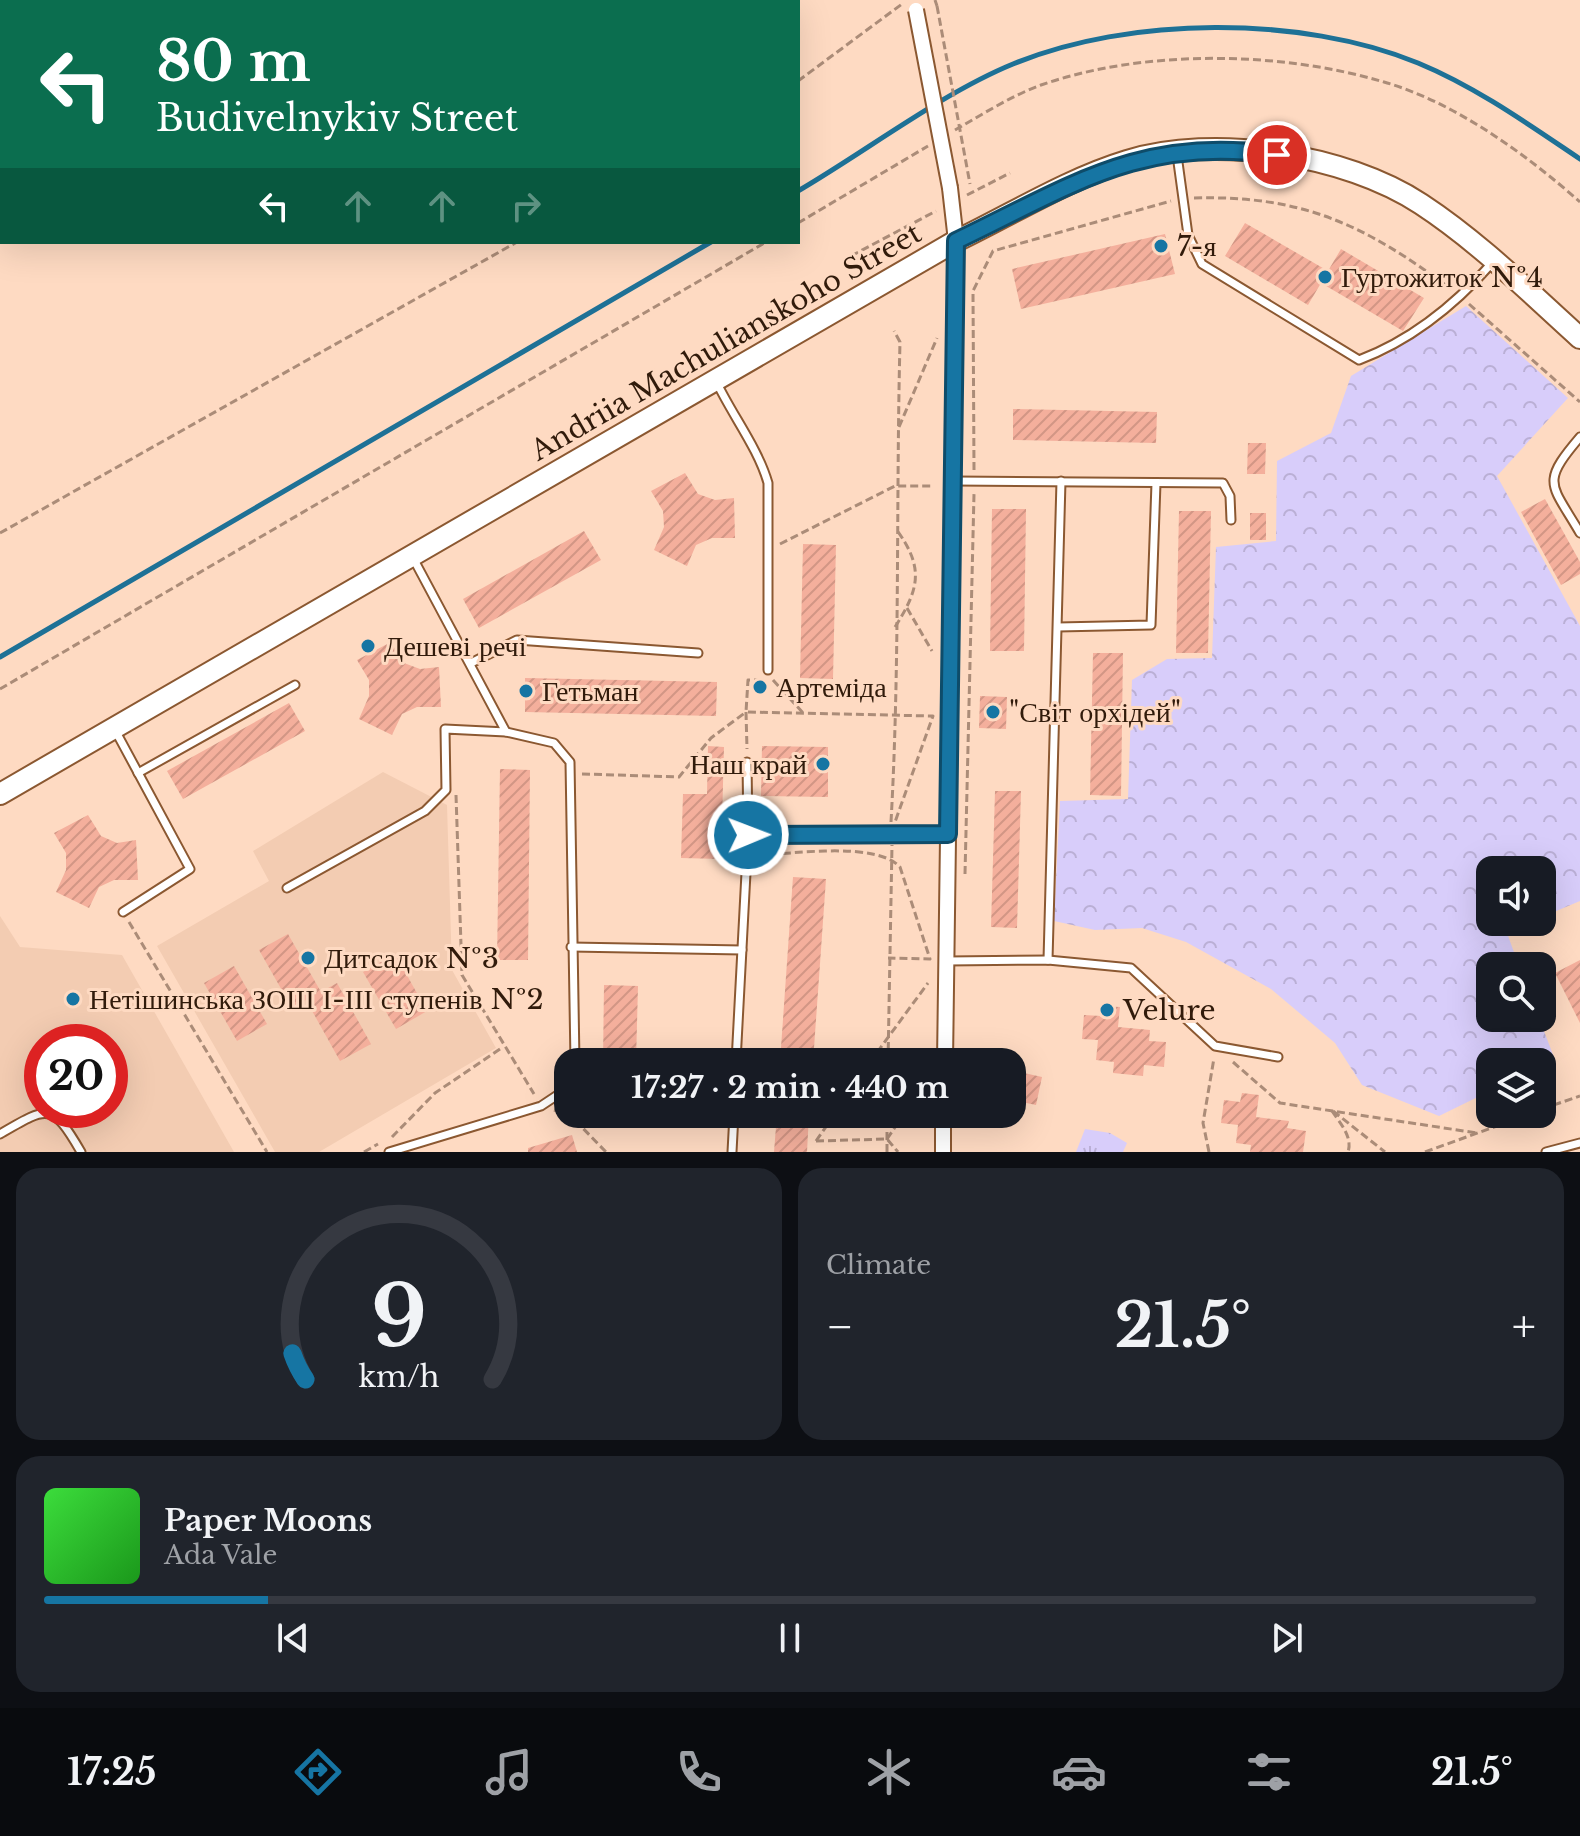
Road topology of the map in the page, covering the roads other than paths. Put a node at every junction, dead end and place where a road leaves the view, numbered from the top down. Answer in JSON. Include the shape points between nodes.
{"nodes":[{"id":1,"x":911,"y":5,"type":"edge"},
{"id":2,"x":1177,"y":152,"type":"junction"},
{"id":3,"x":956,"y":241,"type":"junction"},
{"id":4,"x":1494,"y":261,"type":"junction"},
{"id":5,"x":1580,"y":338,"type":"edge"},
{"id":6,"x":715,"y":380,"type":"junction"},
{"id":7,"x":1580,"y":437,"type":"edge"},
{"id":8,"x":954,"y":481,"type":"junction"},
{"id":9,"x":1061,"y":481,"type":"junction"},
{"id":10,"x":1156,"y":483,"type":"junction"},
{"id":11,"x":1231,"y":520,"type":"dead end"},
{"id":12,"x":1580,"y":533,"type":"edge"},
{"id":13,"x":412,"y":556,"type":"junction"},
{"id":14,"x":1058,"y":627,"type":"junction"},
{"id":15,"x":698,"y":653,"type":"dead end"},
{"id":16,"x":471,"y":663,"type":"junction"},
{"id":17,"x":768,"y":670,"type":"dead end"},
{"id":18,"x":295,"y":685,"type":"dead end"},
{"id":19,"x":114,"y":728,"type":"junction"},
{"id":20,"x":506,"y":732,"type":"junction"},
{"id":21,"x":747,"y":762,"type":"road end"},
{"id":22,"x":138,"y":773,"type":"junction"},
{"id":23,"x":0,"y":794,"type":"edge"},
{"id":24,"x":948,"y":834,"type":"junction"},
{"id":25,"x":748,"y":835,"type":"junction"},
{"id":26,"x":287,"y":888,"type":"dead end"},
{"id":27,"x":123,"y":912,"type":"road end"},
{"id":28,"x":571,"y":947,"type":"junction"},
{"id":29,"x":742,"y":950,"type":"junction"},
{"id":30,"x":1048,"y":960,"type":"junction"},
{"id":31,"x":947,"y":961,"type":"junction"},
{"id":32,"x":575,"y":1048,"type":"edge"},
{"id":33,"x":737,"y":1048,"type":"edge"},
{"id":34,"x":945,"y":1048,"type":"edge"},
{"id":35,"x":1278,"y":1057,"type":"dead end"},
{"id":36,"x":554,"y":1097,"type":"edge"},
{"id":37,"x":733,"y":1128,"type":"edge"},
{"id":38,"x":943,"y":1128,"type":"edge"},
{"id":39,"x":0,"y":1134,"type":"edge"},
{"id":40,"x":1580,"y":1143,"type":"edge"},
{"id":41,"x":81,"y":1152,"type":"edge"},
{"id":42,"x":389,"y":1152,"type":"edge"},
{"id":43,"x":732,"y":1152,"type":"edge"},
{"id":44,"x":943,"y":1152,"type":"edge"},
{"id":45,"x":1546,"y":1152,"type":"edge"}],
"edges":[{"from":1,"to":3,"type":"street","bridge":true},
{"from":2,"to":3,"type":"street","name":"Andriia Machulianskoho Street","via":[[1090,175]]},
{"from":2,"to":4,"type":"street","name":"Andriia Machulianskoho Street","via":[[1257,152],[1367,178],[1419,203]]},
{"from":2,"to":4,"type":"lane","via":[[1188,235],[1202,264],[1359,360],[1403,339],[1462,298]]},
{"from":3,"to":6,"type":"street","name":"Andriia Machulianskoho Street"},
{"from":3,"to":8,"type":"street"},
{"from":4,"to":5,"type":"street","name":"Andriia Machulianskoho Street"},
{"from":6,"to":13,"type":"street","name":"Andriia Machulianskoho Street"},
{"from":6,"to":17,"type":"lane","via":[[768,483]]},
{"from":7,"to":12,"type":"lane","via":[[1555,466],[1553,479]]},
{"from":8,"to":9,"type":"lane"},
{"from":8,"to":24,"type":"street"},
{"from":9,"to":10,"type":"lane"},
{"from":9,"to":14,"type":"lane"},
{"from":10,"to":11,"type":"lane","via":[[1223,483],[1230,496]]},
{"from":10,"to":14,"type":"lane","via":[[1151,625]]},
{"from":13,"to":16,"type":"lane"},
{"from":13,"to":19,"type":"street","name":"Andriia Machulianskoho Street"},
{"from":14,"to":30,"type":"lane"},
{"from":15,"to":16,"type":"lane","via":[[517,640]]},
{"from":16,"to":20,"type":"lane"},
{"from":18,"to":22,"type":"lane"},
{"from":19,"to":22,"type":"lane"},
{"from":19,"to":23,"type":"street","name":"Andriia Machulianskoho Street"},
{"from":20,"to":26,"type":"lane","via":[[445,729],[446,790],[425,811]]},
{"from":20,"to":28,"type":"lane","via":[[554,743],[570,762]]},
{"from":21,"to":25,"type":"lane"},
{"from":22,"to":27,"type":"lane","via":[[190,869]]},
{"from":24,"to":25,"type":"lane"},
{"from":24,"to":31,"type":"street"},
{"from":25,"to":29,"type":"lane"},
{"from":28,"to":29,"type":"lane"},
{"from":28,"to":32,"type":"lane"},
{"from":29,"to":33,"type":"lane"},
{"from":30,"to":31,"type":"lane"},
{"from":30,"to":35,"type":"lane","via":[[1131,968],[1215,1046]]},
{"from":31,"to":34,"type":"street"},
{"from":36,"to":42,"type":"lane","via":[[541,1106]]},
{"from":37,"to":43,"type":"lane"},
{"from":38,"to":44,"type":"street"},
{"from":39,"to":41,"type":"lane","via":[[33,1115],[50,1113],[62,1119]]},
{"from":40,"to":45,"type":"lane"}]}
